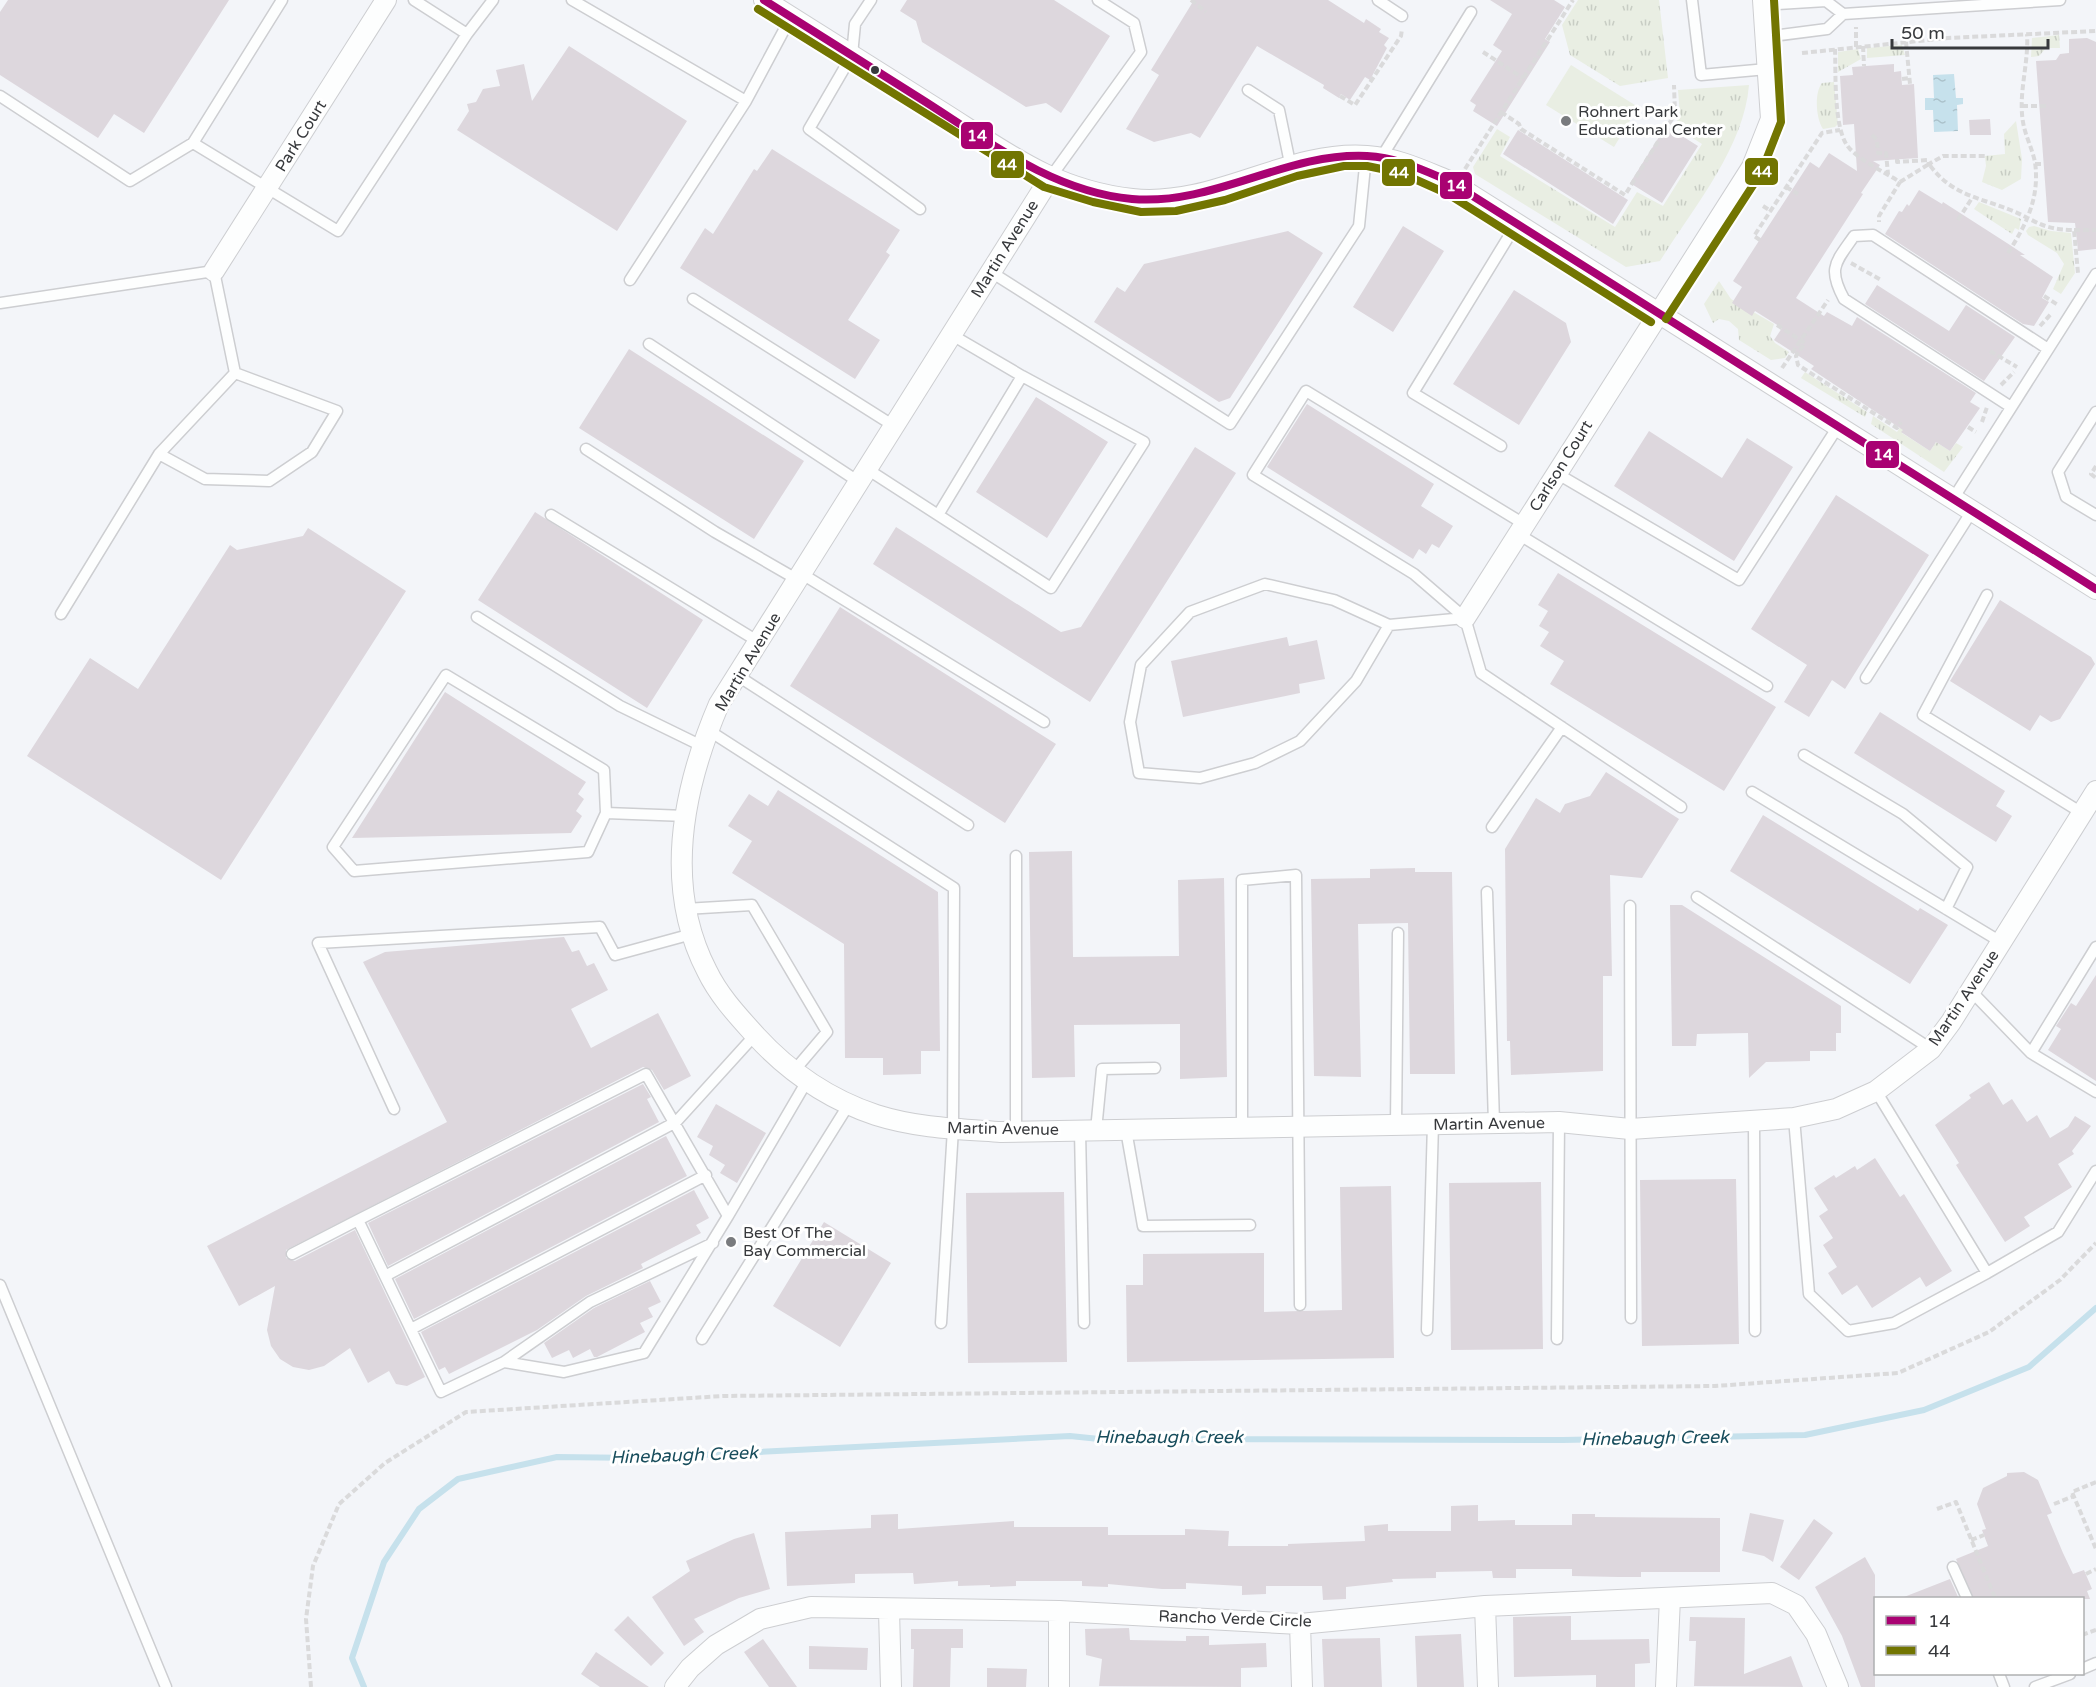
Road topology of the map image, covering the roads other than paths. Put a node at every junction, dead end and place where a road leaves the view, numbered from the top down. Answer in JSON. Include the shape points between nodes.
{"nodes":[{"id":1,"x":282,"y":0,"type":"edge"},
{"id":2,"x":386,"y":0,"type":"edge"},
{"id":3,"x":414,"y":0,"type":"edge"},
{"id":4,"x":493,"y":0,"type":"edge"},
{"id":5,"x":572,"y":0,"type":"edge"},
{"id":6,"x":871,"y":0,"type":"edge"},
{"id":7,"x":1098,"y":0,"type":"edge"},
{"id":8,"x":1378,"y":0,"type":"edge"},
{"id":9,"x":1692,"y":0,"type":"edge"},
{"id":10,"x":2060,"y":0,"type":"edge"},
{"id":11,"x":771,"y":2,"type":"edge"},
{"id":12,"x":1763,"y":3,"type":"edge"},
{"id":13,"x":1943,"y":4,"type":"edge"},
{"id":14,"x":1471,"y":12,"type":"dead end"},
{"id":15,"x":1843,"y":14,"type":"junction"},
{"id":16,"x":791,"y":17,"type":"junction"},
{"id":17,"x":1403,"y":20,"type":"road end"},
{"id":18,"x":467,"y":34,"type":"junction"},
{"id":19,"x":1765,"y":37,"type":"junction"},
{"id":20,"x":852,"y":55,"type":"junction"},
{"id":21,"x":1767,"y":69,"type":"junction"},
{"id":22,"x":1248,"y":90,"type":"dead end"},
{"id":23,"x":0,"y":96,"type":"edge"},
{"id":24,"x":746,"y":101,"type":"junction"},
{"id":25,"x":193,"y":143,"type":"junction"},
{"id":26,"x":1374,"y":157,"type":"junction"},
{"id":27,"x":1291,"y":168,"type":"junction"},
{"id":28,"x":1050,"y":178,"type":"junction"},
{"id":29,"x":268,"y":188,"type":"junction"},
{"id":30,"x":920,"y":209,"type":"dead end"},
{"id":31,"x":1517,"y":223,"type":"junction"},
{"id":32,"x":214,"y":270,"type":"junction"},
{"id":33,"x":991,"y":272,"type":"junction"},
{"id":34,"x":2096,"y":274,"type":"edge"},
{"id":35,"x":630,"y":280,"type":"dead end"},
{"id":36,"x":693,"y":298,"type":"dead end"},
{"id":37,"x":0,"y":303,"type":"edge"},
{"id":38,"x":1657,"y":313,"type":"junction"},
{"id":39,"x":952,"y":334,"type":"junction"},
{"id":40,"x":649,"y":344,"type":"dead end"},
{"id":41,"x":2048,"y":349,"type":"junction"},
{"id":42,"x":235,"y":373,"type":"junction"},
{"id":43,"x":1022,"y":376,"type":"junction"},
{"id":44,"x":2012,"y":407,"type":"junction"},
{"id":45,"x":2096,"y":412,"type":"edge"},
{"id":46,"x":1839,"y":425,"type":"junction"},
{"id":47,"x":894,"y":426,"type":"junction"},
{"id":48,"x":1501,"y":446,"type":"dead end"},
{"id":49,"x":586,"y":449,"type":"dead end"},
{"id":50,"x":159,"y":454,"type":"junction"},
{"id":51,"x":1556,"y":473,"type":"junction"},
{"id":52,"x":863,"y":476,"type":"junction"},
{"id":53,"x":1953,"y":498,"type":"junction"},
{"id":54,"x":1972,"y":511,"type":"junction"},
{"id":55,"x":551,"y":515,"type":"dead end"},
{"id":56,"x":938,"y":515,"type":"junction"},
{"id":57,"x":2096,"y":515,"type":"edge"},
{"id":58,"x":1521,"y":529,"type":"junction"},
{"id":59,"x":800,"y":577,"type":"junction"},
{"id":60,"x":2096,"y":590,"type":"edge"},
{"id":61,"x":1987,"y":595,"type":"dead end"},
{"id":62,"x":62,"y":614,"type":"dead end"},
{"id":63,"x":477,"y":617,"type":"dead end"},
{"id":64,"x":1465,"y":618,"type":"junction"},
{"id":65,"x":1389,"y":625,"type":"junction"},
{"id":66,"x":759,"y":642,"type":"junction"},
{"id":67,"x":738,"y":676,"type":"junction"},
{"id":68,"x":1866,"y":678,"type":"dead end"},
{"id":69,"x":1767,"y":686,"type":"dead end"},
{"id":70,"x":1044,"y":722,"type":"dead end"},
{"id":71,"x":1562,"y":727,"type":"junction"},
{"id":72,"x":705,"y":738,"type":"junction"},
{"id":73,"x":1804,"y":755,"type":"dead end"},
{"id":74,"x":2096,"y":791,"type":"edge"},
{"id":75,"x":1752,"y":792,"type":"dead end"},
{"id":76,"x":1680,"y":807,"type":"dead end"},
{"id":77,"x":606,"y":813,"type":"junction"},
{"id":78,"x":2082,"y":813,"type":"junction"},
{"id":79,"x":686,"y":816,"type":"junction"},
{"id":80,"x":968,"y":825,"type":"dead end"},
{"id":81,"x":1492,"y":827,"type":"dead end"},
{"id":82,"x":1016,"y":856,"type":"dead end"},
{"id":83,"x":1487,"y":892,"type":"dead end"},
{"id":84,"x":1697,"y":897,"type":"dead end"},
{"id":85,"x":1630,"y":906,"type":"dead end"},
{"id":86,"x":686,"y":909,"type":"junction"},
{"id":87,"x":1946,"y":909,"type":"junction"},
{"id":88,"x":1398,"y":933,"type":"dead end"},
{"id":89,"x":692,"y":934,"type":"junction"},
{"id":90,"x":2001,"y":942,"type":"junction"},
{"id":91,"x":2096,"y":947,"type":"edge"},
{"id":92,"x":1971,"y":991,"type":"junction"},
{"id":93,"x":755,"y":1035,"type":"junction"},
{"id":94,"x":1931,"y":1048,"type":"junction"},
{"id":95,"x":2031,"y":1053,"type":"junction"},
{"id":96,"x":1155,"y":1068,"type":"dead end"},
{"id":97,"x":800,"y":1077,"type":"junction"},
{"id":98,"x":1876,"y":1091,"type":"junction"},
{"id":99,"x":2096,"y":1092,"type":"edge"},
{"id":100,"x":849,"y":1104,"type":"junction"},
{"id":101,"x":394,"y":1109,"type":"dead end"},
{"id":102,"x":1794,"y":1118,"type":"junction"},
{"id":103,"x":1754,"y":1121,"type":"junction"},
{"id":104,"x":676,"y":1122,"type":"junction"},
{"id":105,"x":1559,"y":1122,"type":"junction"},
{"id":106,"x":1494,"y":1123,"type":"junction"},
{"id":107,"x":1433,"y":1124,"type":"junction"},
{"id":108,"x":1396,"y":1125,"type":"junction"},
{"id":109,"x":1298,"y":1127,"type":"junction"},
{"id":110,"x":1242,"y":1128,"type":"junction"},
{"id":111,"x":953,"y":1129,"type":"junction"},
{"id":112,"x":1630,"y":1129,"type":"junction"},
{"id":113,"x":1088,"y":1130,"type":"junction"},
{"id":114,"x":1126,"y":1130,"type":"junction"},
{"id":115,"x":1016,"y":1132,"type":"junction"},
{"id":116,"x":2096,"y":1172,"type":"edge"},
{"id":117,"x":706,"y":1175,"type":"junction"},
{"id":118,"x":728,"y":1216,"type":"junction"},
{"id":119,"x":358,"y":1220,"type":"junction"},
{"id":120,"x":1250,"y":1225,"type":"dead end"},
{"id":121,"x":713,"y":1243,"type":"junction"},
{"id":122,"x":292,"y":1254,"type":"dead end"},
{"id":123,"x":1987,"y":1273,"type":"junction"},
{"id":124,"x":385,"y":1276,"type":"junction"},
{"id":125,"x":0,"y":1285,"type":"edge"},
{"id":126,"x":1300,"y":1305,"type":"dead end"},
{"id":127,"x":1631,"y":1318,"type":"dead end"},
{"id":128,"x":941,"y":1323,"type":"dead end"},
{"id":129,"x":1084,"y":1323,"type":"dead end"},
{"id":130,"x":411,"y":1329,"type":"junction"},
{"id":131,"x":1427,"y":1330,"type":"dead end"},
{"id":132,"x":1755,"y":1331,"type":"dead end"},
{"id":133,"x":1557,"y":1339,"type":"dead end"},
{"id":134,"x":702,"y":1340,"type":"dead end"},
{"id":135,"x":504,"y":1362,"type":"junction"},
{"id":136,"x":1953,"y":1567,"type":"dead end"},
{"id":137,"x":1966,"y":1597,"type":"edge"},
{"id":138,"x":1670,"y":1598,"type":"junction"},
{"id":139,"x":1485,"y":1606,"type":"junction"},
{"id":140,"x":889,"y":1610,"type":"junction"},
{"id":141,"x":1059,"y":1611,"type":"junction"},
{"id":142,"x":1300,"y":1624,"type":"junction"},
{"id":143,"x":2067,"y":1675,"type":"edge"},
{"id":144,"x":166,"y":1687,"type":"edge"},
{"id":145,"x":675,"y":1687,"type":"edge"},
{"id":146,"x":891,"y":1687,"type":"edge"},
{"id":147,"x":1059,"y":1687,"type":"edge"},
{"id":148,"x":1302,"y":1687,"type":"edge"},
{"id":149,"x":1488,"y":1687,"type":"edge"},
{"id":150,"x":1666,"y":1687,"type":"edge"},
{"id":151,"x":1838,"y":1687,"type":"edge"},
{"id":152,"x":2035,"y":1687,"type":"edge"}],
"edges":[{"from":1,"to":25,"type":"lane"},
{"from":2,"to":29,"type":"street","name":"Park Court"},
{"from":3,"to":18,"type":"lane"},
{"from":4,"to":18,"type":"lane"},
{"from":5,"to":24,"type":"lane"},
{"from":6,"to":20,"type":"lane","via":[[855,24]]},
{"from":7,"to":28,"type":"lane","via":[[1134,23],[1141,52]]},
{"from":8,"to":17,"type":"lane"},
{"from":9,"to":21,"type":"lane","via":[[1701,75]]},
{"from":10,"to":13,"type":"lane"},
{"from":11,"to":16,"type":"street"},
{"from":12,"to":15,"type":"lane","via":[[1826,1]]},
{"from":12,"to":19,"type":"street","name":"Carlson Court"},
{"from":13,"to":15,"type":"lane"},
{"from":14,"to":26,"type":"lane"},
{"from":15,"to":19,"type":"lane","via":[[1827,29]]},
{"from":16,"to":20,"type":"street"},
{"from":16,"to":24,"type":"lane"},
{"from":18,"to":29,"type":"lane","via":[[338,231]]},
{"from":19,"to":21,"type":"street","name":"Carlson Court"},
{"from":20,"to":28,"type":"street"},
{"from":20,"to":30,"type":"lane","via":[[809,129]]},
{"from":21,"to":38,"type":"street","name":"Carlson Court","via":[[1771,119],[1752,167]]},
{"from":22,"to":27,"type":"lane","via":[[1279,110]]},
{"from":23,"to":25,"type":"lane","via":[[130,182]]},
{"from":24,"to":35,"type":"lane"},
{"from":25,"to":29,"type":"lane"},
{"from":26,"to":27,"type":"street","via":[[1323,159]]},
{"from":26,"to":31,"type":"street","via":[[1406,163],[1449,181]]},
{"from":26,"to":33,"type":"lane","via":[[1359,226],[1230,424]]},
{"from":27,"to":28,"type":"street","via":[[1174,201],[1093,193]]},
{"from":28,"to":33,"type":"street","name":"Martin Avenue"},
{"from":29,"to":32,"type":"street","name":"Park Court"},
{"from":31,"to":38,"type":"street"},
{"from":31,"to":48,"type":"lane","via":[[1413,393]]},
{"from":32,"to":37,"type":"lane"},
{"from":32,"to":42,"type":"lane"},
{"from":33,"to":39,"type":"street","name":"Martin Avenue"},
{"from":34,"to":41,"type":"lane"},
{"from":36,"to":47,"type":"lane"},
{"from":38,"to":46,"type":"street"},
{"from":38,"to":51,"type":"street","name":"Carlson Court"},
{"from":39,"to":43,"type":"lane"},
{"from":39,"to":47,"type":"street","name":"Martin Avenue"},
{"from":40,"to":52,"type":"lane"},
{"from":41,"to":44,"type":"lane"},
{"from":41,"to":44,"type":"lane","via":[[1871,235],[1854,236],[1834,266],[1837,287],[1844,299]]},
{"from":42,"to":50,"type":"lane"},
{"from":42,"to":50,"type":"lane","via":[[337,411],[312,452],[269,480],[205,479]]},
{"from":43,"to":56,"type":"lane"},
{"from":43,"to":56,"type":"lane","via":[[1144,442],[1051,588]]},
{"from":44,"to":53,"type":"lane"},
{"from":45,"to":57,"type":"lane","via":[[2058,472],[2066,497]]},
{"from":46,"to":51,"type":"lane","via":[[1738,580]]},
{"from":46,"to":53,"type":"street"},
{"from":47,"to":52,"type":"street","name":"Martin Avenue"},
{"from":49,"to":59,"type":"lane","via":[[715,532]]},
{"from":50,"to":62,"type":"lane"},
{"from":51,"to":58,"type":"street","name":"Carlson Court"},
{"from":52,"to":56,"type":"lane"},
{"from":52,"to":59,"type":"street","name":"Martin Avenue"},
{"from":53,"to":54,"type":"street"},
{"from":54,"to":60,"type":"street"},
{"from":54,"to":68,"type":"lane"},
{"from":55,"to":66,"type":"lane"},
{"from":58,"to":64,"type":"street","name":"Carlson Court"},
{"from":58,"to":64,"type":"lane","via":[[1306,391],[1253,475],[1414,574]]},
{"from":58,"to":69,"type":"lane"},
{"from":59,"to":66,"type":"street","name":"Martin Avenue"},
{"from":59,"to":70,"type":"lane"},
{"from":61,"to":78,"type":"lane","via":[[1923,715]]},
{"from":63,"to":72,"type":"lane","via":[[620,706]]},
{"from":64,"to":65,"type":"lane"},
{"from":64,"to":71,"type":"lane","via":[[1481,673]]},
{"from":65,"to":65,"type":"lane","via":[[1334,600],[1265,584],[1190,612],[1141,665],[1130,722],[1139,772],[1200,778],[1255,763],[1300,741],[1356,681]]},
{"from":66,"to":67,"type":"street","name":"Martin Avenue"},
{"from":67,"to":72,"type":"street","name":"Martin Avenue"},
{"from":67,"to":80,"type":"lane"},
{"from":71,"to":76,"type":"lane"},
{"from":71,"to":81,"type":"lane"},
{"from":72,"to":79,"type":"street","name":"Martin Avenue"},
{"from":72,"to":111,"type":"lane","via":[[954,888]]},
{"from":73,"to":87,"type":"lane","via":[[1903,814],[1967,867]]},
{"from":74,"to":78,"type":"street","name":"Martin Avenue"},
{"from":75,"to":87,"type":"lane"},
{"from":77,"to":77,"type":"lane","via":[[604,770],[446,675],[333,847],[354,872],[588,852]]},
{"from":77,"to":79,"type":"lane"},
{"from":78,"to":90,"type":"street","name":"Martin Avenue"},
{"from":79,"to":86,"type":"street","name":"Martin Avenue","via":[[681,857]]},
{"from":82,"to":115,"type":"lane"},
{"from":83,"to":106,"type":"lane"},
{"from":84,"to":94,"type":"lane"},
{"from":85,"to":112,"type":"lane"},
{"from":86,"to":89,"type":"street","name":"Martin Avenue"},
{"from":86,"to":97,"type":"lane","via":[[752,905],[827,1032]]},
{"from":87,"to":90,"type":"lane"},
{"from":88,"to":108,"type":"lane"},
{"from":89,"to":93,"type":"street","name":"Martin Avenue","via":[[706,971],[731,1010]]},
{"from":89,"to":101,"type":"lane","via":[[615,955],[600,927],[318,943]]},
{"from":90,"to":92,"type":"street","name":"Martin Avenue"},
{"from":91,"to":95,"type":"lane"},
{"from":92,"to":94,"type":"street","name":"Martin Avenue"},
{"from":92,"to":95,"type":"lane"},
{"from":93,"to":97,"type":"street","name":"Martin Avenue"},
{"from":93,"to":104,"type":"lane"},
{"from":94,"to":98,"type":"street","name":"Martin Avenue"},
{"from":95,"to":99,"type":"lane"},
{"from":96,"to":113,"type":"lane","via":[[1102,1069]]},
{"from":97,"to":100,"type":"street","name":"Martin Avenue"},
{"from":97,"to":118,"type":"lane"},
{"from":98,"to":102,"type":"street","name":"Martin Avenue","via":[[1836,1109]]},
{"from":98,"to":123,"type":"lane"},
{"from":100,"to":111,"type":"street","name":"Martin Avenue","via":[[925,1127]]},
{"from":100,"to":134,"type":"lane"},
{"from":102,"to":103,"type":"street","name":"Martin Avenue"},
{"from":102,"to":123,"type":"lane","via":[[1809,1294],[1848,1330],[1894,1323]]},
{"from":103,"to":112,"type":"street","name":"Martin Avenue"},
{"from":103,"to":132,"type":"lane"},
{"from":104,"to":117,"type":"lane"},
{"from":104,"to":119,"type":"lane","via":[[646,1074]]},
{"from":104,"to":124,"type":"lane"},
{"from":105,"to":106,"type":"street","name":"Martin Avenue"},
{"from":105,"to":112,"type":"street","name":"Martin Avenue"},
{"from":105,"to":133,"type":"lane"},
{"from":106,"to":107,"type":"street","name":"Martin Avenue"},
{"from":107,"to":108,"type":"street","name":"Martin Avenue"},
{"from":107,"to":131,"type":"lane"},
{"from":108,"to":109,"type":"street","name":"Martin Avenue"},
{"from":109,"to":110,"type":"street","name":"Martin Avenue"},
{"from":109,"to":110,"type":"lane","via":[[1296,875],[1242,880]]},
{"from":109,"to":126,"type":"lane"},
{"from":110,"to":114,"type":"street","name":"Martin Avenue"},
{"from":111,"to":115,"type":"street","name":"Martin Avenue"},
{"from":111,"to":128,"type":"lane"},
{"from":112,"to":127,"type":"lane"},
{"from":113,"to":114,"type":"street","name":"Martin Avenue"},
{"from":113,"to":115,"type":"street","name":"Martin Avenue"},
{"from":113,"to":129,"type":"lane"},
{"from":114,"to":120,"type":"lane","via":[[1143,1226]]},
{"from":116,"to":123,"type":"lane","via":[[2058,1232]]},
{"from":117,"to":118,"type":"lane"},
{"from":117,"to":130,"type":"lane"},
{"from":118,"to":121,"type":"lane"},
{"from":119,"to":122,"type":"lane"},
{"from":119,"to":124,"type":"lane"},
{"from":121,"to":135,"type":"lane","via":[[590,1302]]},
{"from":121,"to":135,"type":"lane","via":[[644,1353],[564,1372]]},
{"from":124,"to":130,"type":"lane"},
{"from":125,"to":144,"type":"lane"},
{"from":130,"to":135,"type":"lane","via":[[441,1392]]},
{"from":136,"to":137,"type":"lane"},
{"from":138,"to":139,"type":"street","name":"Rancho Verde Circle"},
{"from":138,"to":150,"type":"street"},
{"from":138,"to":151,"type":"street","name":"Rancho Verde Circle","via":[[1772,1593],[1796,1605],[1816,1634]]},
{"from":139,"to":142,"type":"street","name":"Rancho Verde Circle"},
{"from":139,"to":149,"type":"street"},
{"from":140,"to":141,"type":"street","name":"Rancho Verde Circle"},
{"from":140,"to":145,"type":"street","name":"Rancho Verde Circle","via":[[811,1607],[760,1619],[716,1645]]},
{"from":140,"to":146,"type":"street"},
{"from":141,"to":142,"type":"street","name":"Rancho Verde Circle"},
{"from":141,"to":147,"type":"street"},
{"from":142,"to":148,"type":"street"},
{"from":143,"to":152,"type":"lane"}]}
